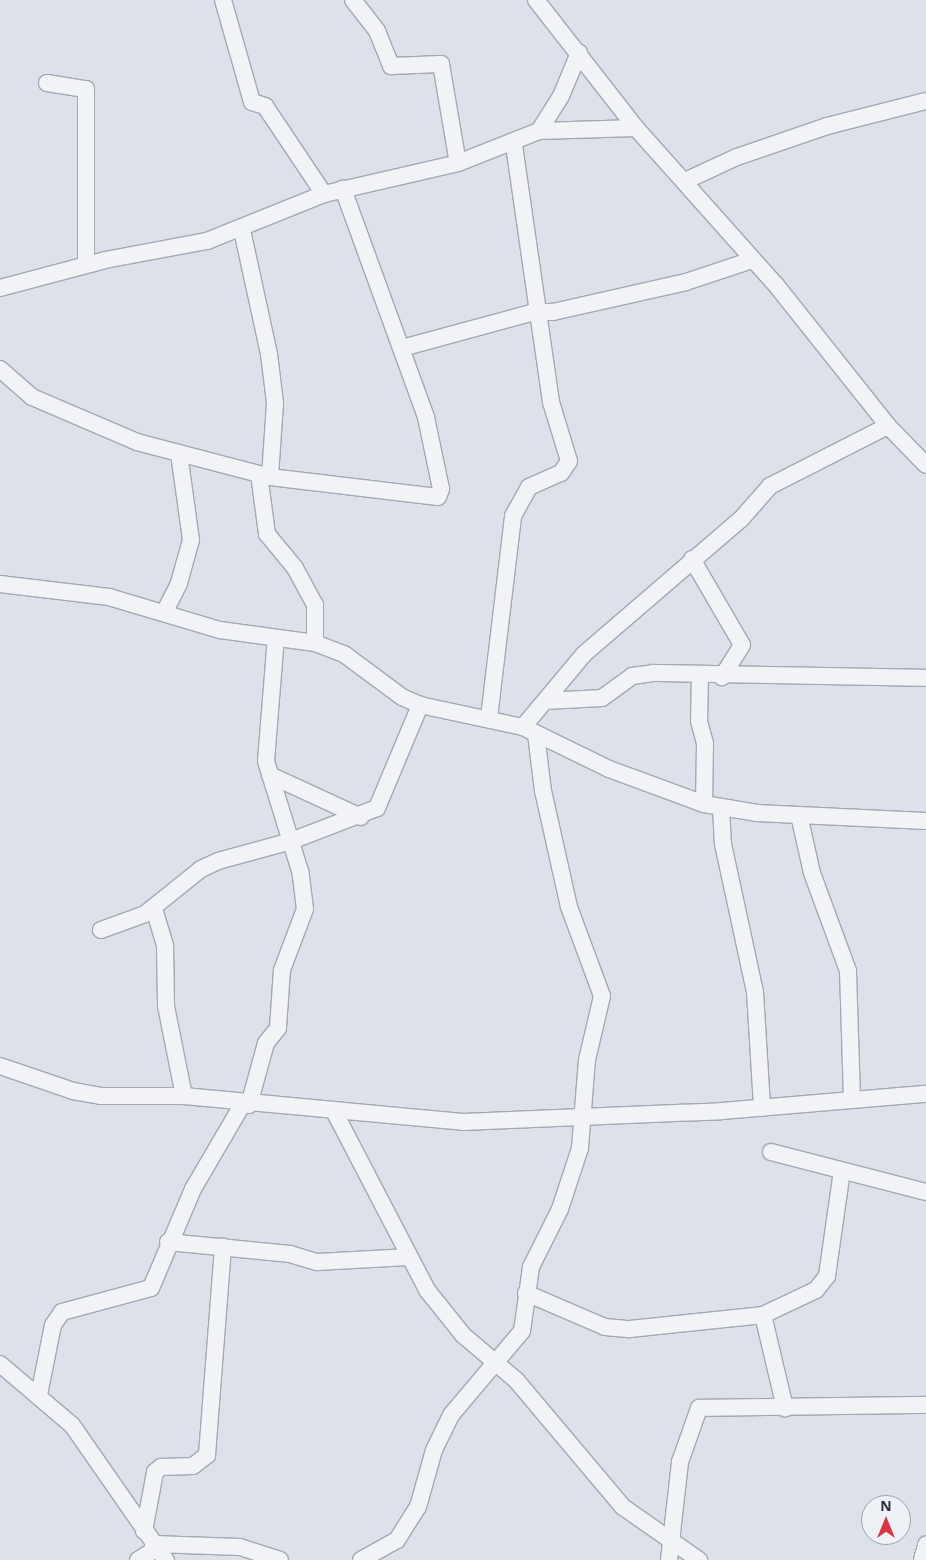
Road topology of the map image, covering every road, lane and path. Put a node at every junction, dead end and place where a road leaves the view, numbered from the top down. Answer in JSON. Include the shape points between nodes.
{"nodes":[{"id":1,"x":223,"y":0,"type":"edge"},
{"id":2,"x":354,"y":0,"type":"edge"},
{"id":3,"x":536,"y":0,"type":"edge"},
{"id":4,"x":578,"y":53,"type":"junction"},
{"id":5,"x":47,"y":83,"type":"dead end"},
{"id":6,"x":926,"y":101,"type":"edge"},
{"id":7,"x":636,"y":128,"type":"junction"},
{"id":8,"x":539,"y":131,"type":"junction"},
{"id":9,"x":514,"y":144,"type":"junction"},
{"id":10,"x":458,"y":163,"type":"junction"},
{"id":11,"x":685,"y":181,"type":"junction"},
{"id":12,"x":343,"y":189,"type":"junction"},
{"id":13,"x":324,"y":194,"type":"junction"},
{"id":14,"x":242,"y":230,"type":"junction"},
{"id":15,"x":752,"y":260,"type":"junction"},
{"id":16,"x":86,"y":264,"type":"junction"},
{"id":17,"x":0,"y":288,"type":"edge"},
{"id":18,"x":538,"y":312,"type":"junction"},
{"id":19,"x":402,"y":348,"type":"junction"},
{"id":20,"x":0,"y":369,"type":"edge"},
{"id":21,"x":888,"y":426,"type":"junction"},
{"id":22,"x":179,"y":453,"type":"junction"},
{"id":23,"x":926,"y":464,"type":"edge"},
{"id":24,"x":265,"y":476,"type":"junction"},
{"id":25,"x":692,"y":559,"type":"junction"},
{"id":26,"x":0,"y":584,"type":"edge"},
{"id":27,"x":165,"y":610,"type":"junction"},
{"id":28,"x":276,"y":638,"type":"junction"},
{"id":29,"x":315,"y":643,"type":"junction"},
{"id":30,"x":700,"y":675,"type":"junction"},
{"id":31,"x":722,"y":677,"type":"junction"},
{"id":32,"x":926,"y":678,"type":"edge"},
{"id":33,"x":545,"y":702,"type":"junction"},
{"id":34,"x":420,"y":705,"type":"junction"},
{"id":35,"x":489,"y":718,"type":"junction"},
{"id":36,"x":530,"y":731,"type":"junction"},
{"id":37,"x":270,"y":775,"type":"junction"},
{"id":38,"x":704,"y":804,"type":"junction"},
{"id":39,"x":721,"y":807,"type":"junction"},
{"id":40,"x":799,"y":815,"type":"junction"},
{"id":41,"x":361,"y":817,"type":"junction"},
{"id":42,"x":926,"y":821,"type":"edge"},
{"id":43,"x":291,"y":841,"type":"junction"},
{"id":44,"x":154,"y":909,"type":"junction"},
{"id":45,"x":101,"y":930,"type":"dead end"},
{"id":46,"x":0,"y":1066,"type":"edge"},
{"id":47,"x":926,"y":1094,"type":"edge"},
{"id":48,"x":184,"y":1096,"type":"junction"},
{"id":49,"x":852,"y":1100,"type":"junction"},
{"id":50,"x":246,"y":1105,"type":"junction"},
{"id":51,"x":762,"y":1108,"type":"junction"},
{"id":52,"x":335,"y":1113,"type":"junction"},
{"id":53,"x":584,"y":1119,"type":"junction"},
{"id":54,"x":772,"y":1152,"type":"dead end"},
{"id":55,"x":842,"y":1171,"type":"junction"},
{"id":56,"x":926,"y":1192,"type":"edge"},
{"id":57,"x":168,"y":1242,"type":"junction"},
{"id":58,"x":223,"y":1247,"type":"junction"},
{"id":59,"x":409,"y":1257,"type":"junction"},
{"id":60,"x":526,"y":1293,"type":"junction"},
{"id":61,"x":763,"y":1315,"type":"junction"},
{"id":62,"x":493,"y":1361,"type":"junction"},
{"id":63,"x":0,"y":1364,"type":"edge"},
{"id":64,"x":39,"y":1395,"type":"junction"},
{"id":65,"x":926,"y":1405,"type":"edge"},
{"id":66,"x":785,"y":1408,"type":"junction"},
{"id":67,"x":672,"y":1542,"type":"junction"},
{"id":68,"x":926,"y":1545,"type":"edge"},
{"id":69,"x":155,"y":1546,"type":"edge"},
{"id":70,"x":366,"y":1559,"type":"edge"},
{"id":71,"x":138,"y":1560,"type":"edge"},
{"id":72,"x":280,"y":1560,"type":"edge"},
{"id":73,"x":669,"y":1560,"type":"edge"},
{"id":74,"x":699,"y":1560,"type":"edge"},
{"id":75,"x":922,"y":1560,"type":"edge"}],
"edges":[{"from":1,"to":13,"type":"street","via":[[252,102],[265,106]]},
{"from":2,"to":10,"type":"street","via":[[378,31],[391,66],[441,64]]},
{"from":3,"to":4,"type":"street"},
{"from":4,"to":7,"type":"street"},
{"from":4,"to":8,"type":"street","via":[[561,96]]},
{"from":5,"to":16,"type":"street","via":[[86,89]]},
{"from":6,"to":11,"type":"street","via":[[818,129],[737,157]]},
{"from":7,"to":8,"type":"street"},
{"from":7,"to":11,"type":"street"},
{"from":8,"to":9,"type":"street"},
{"from":9,"to":10,"type":"street"},
{"from":9,"to":18,"type":"street"},
{"from":10,"to":12,"type":"street"},
{"from":11,"to":15,"type":"street"},
{"from":12,"to":13,"type":"street"},
{"from":12,"to":19,"type":"street"},
{"from":13,"to":14,"type":"street"},
{"from":14,"to":16,"type":"street","via":[[173,249]]},
{"from":14,"to":24,"type":"street","via":[[269,354],[275,403]]},
{"from":15,"to":18,"type":"street","via":[[686,282]]},
{"from":15,"to":21,"type":"street"},
{"from":16,"to":17,"type":"street"},
{"from":18,"to":19,"type":"street"},
{"from":18,"to":35,"type":"street","via":[[554,418],[569,461],[561,473],[529,487],[513,516]]},
{"from":19,"to":24,"type":"street","via":[[426,417],[441,494],[435,498]]},
{"from":20,"to":22,"type":"street","via":[[32,397],[57,410]]},
{"from":21,"to":23,"type":"street"},
{"from":21,"to":25,"type":"street","via":[[780,478]]},
{"from":22,"to":24,"type":"street"},
{"from":22,"to":27,"type":"street","via":[[191,540],[179,583]]},
{"from":24,"to":29,"type":"street","via":[[267,534],[295,568],[313,599]]},
{"from":25,"to":31,"type":"street","via":[[742,645]]},
{"from":25,"to":33,"type":"street","via":[[584,654]]},
{"from":26,"to":27,"type":"street","via":[[109,597]]},
{"from":27,"to":28,"type":"street","via":[[220,630]]},
{"from":28,"to":29,"type":"street"},
{"from":28,"to":37,"type":"street","via":[[268,693]]},
{"from":29,"to":34,"type":"street","via":[[344,654],[402,697]]},
{"from":30,"to":31,"type":"street"},
{"from":30,"to":33,"type":"street","via":[[636,674],[602,698]]},
{"from":30,"to":38,"type":"street","via":[[698,721],[705,743]]},
{"from":31,"to":32,"type":"street"},
{"from":33,"to":36,"type":"street"},
{"from":34,"to":35,"type":"street"},
{"from":34,"to":41,"type":"street","via":[[377,808]]},
{"from":35,"to":36,"type":"street"},
{"from":36,"to":38,"type":"street","via":[[609,770]]},
{"from":36,"to":53,"type":"street","via":[[569,907],[602,996],[588,1060]]},
{"from":37,"to":41,"type":"street"},
{"from":37,"to":43,"type":"street"},
{"from":38,"to":39,"type":"street"},
{"from":39,"to":40,"type":"street"},
{"from":39,"to":51,"type":"street","via":[[723,844],[755,992]]},
{"from":40,"to":42,"type":"street"},
{"from":40,"to":49,"type":"street","via":[[812,873],[848,971]]},
{"from":41,"to":43,"type":"street","via":[[330,823]]},
{"from":43,"to":44,"type":"street","via":[[201,868]]},
{"from":43,"to":50,"type":"street","via":[[305,892],[304,919],[285,960],[278,1028],[266,1043]]},
{"from":44,"to":45,"type":"street"},
{"from":44,"to":48,"type":"street","via":[[165,946],[166,1006]]},
{"from":46,"to":48,"type":"street","via":[[73,1092]]},
{"from":47,"to":49,"type":"street"},
{"from":48,"to":50,"type":"street"},
{"from":49,"to":51,"type":"street"},
{"from":50,"to":52,"type":"street"},
{"from":50,"to":57,"type":"street"},
{"from":51,"to":53,"type":"street"},
{"from":52,"to":53,"type":"street","via":[[463,1122]]},
{"from":52,"to":59,"type":"street"},
{"from":53,"to":60,"type":"street","via":[[571,1179],[531,1267]]},
{"from":54,"to":55,"type":"street"},
{"from":55,"to":56,"type":"street"},
{"from":55,"to":61,"type":"street","via":[[827,1276],[816,1290]]},
{"from":57,"to":58,"type":"street"},
{"from":57,"to":64,"type":"street","via":[[152,1288],[62,1312],[56,1319]]},
{"from":58,"to":59,"type":"street","via":[[290,1254],[317,1262]]},
{"from":58,"to":69,"type":"street","via":[[207,1454],[194,1466],[162,1466],[155,1472]]},
{"from":59,"to":62,"type":"street","via":[[427,1290],[463,1335]]},
{"from":60,"to":61,"type":"street","via":[[604,1327],[630,1329]]},
{"from":60,"to":62,"type":"street","via":[[522,1331]]},
{"from":61,"to":66,"type":"street"},
{"from":62,"to":67,"type":"street","via":[[516,1380],[623,1506]]},
{"from":62,"to":70,"type":"street","via":[[442,1431],[418,1507],[397,1540]]},
{"from":63,"to":64,"type":"street"},
{"from":64,"to":69,"type":"street","via":[[87,1444]]},
{"from":65,"to":66,"type":"street"},
{"from":66,"to":67,"type":"street","via":[[699,1408],[695,1412],[680,1462]]},
{"from":67,"to":73,"type":"street"},
{"from":67,"to":74,"type":"street"},
{"from":68,"to":75,"type":"street"},
{"from":69,"to":71,"type":"street"},
{"from":69,"to":72,"type":"street","via":[[240,1548]]}]}
